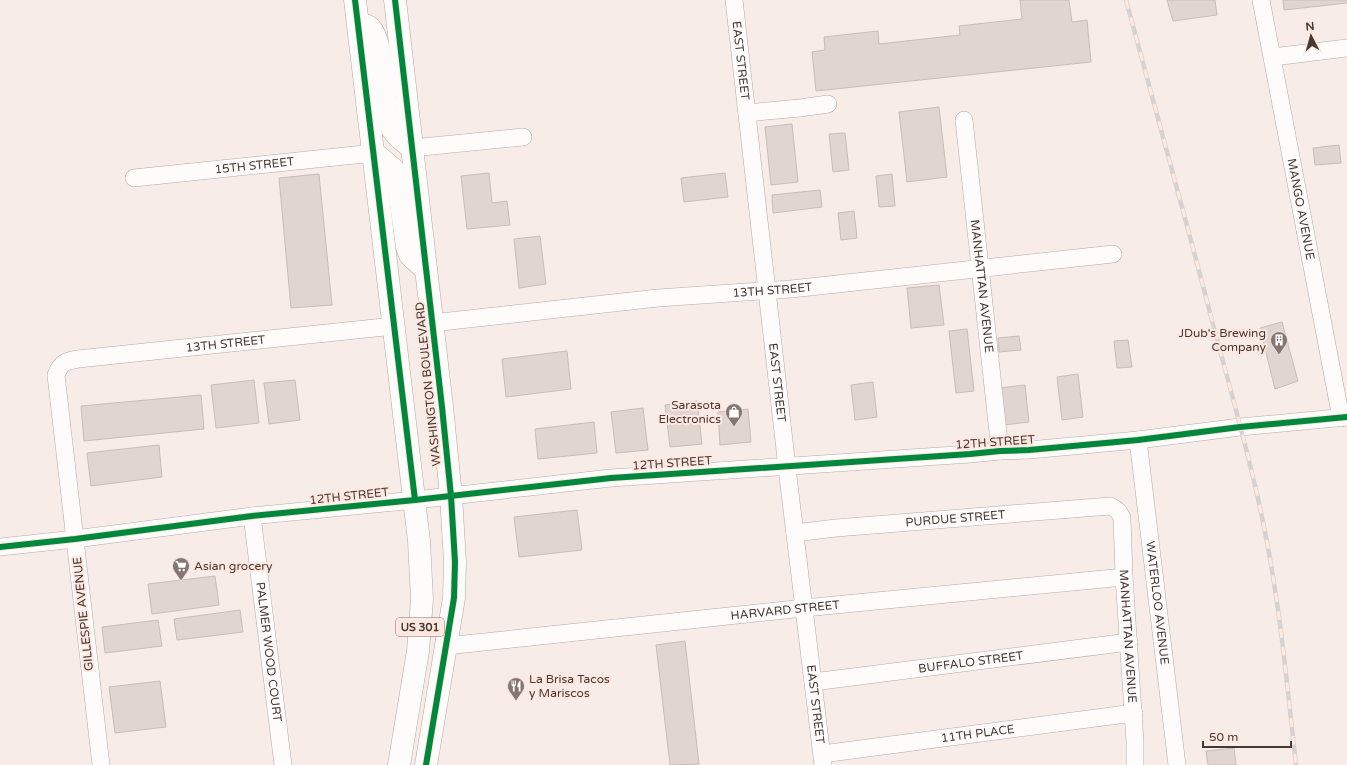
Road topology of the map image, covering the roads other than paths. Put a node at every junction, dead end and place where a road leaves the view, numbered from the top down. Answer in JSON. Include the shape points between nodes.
{"nodes":[{"id":1,"x":355,"y":0,"type":"edge"},
{"id":2,"x":395,"y":0,"type":"edge"},
{"id":3,"x":734,"y":0,"type":"edge"},
{"id":4,"x":1261,"y":0,"type":"edge"},
{"id":5,"x":359,"y":24,"type":"junction"},
{"id":6,"x":1347,"y":48,"type":"edge"},
{"id":7,"x":1273,"y":57,"type":"junction"},
{"id":8,"x":828,"y":104,"type":"dead end"},
{"id":9,"x":747,"y":113,"type":"junction"},
{"id":10,"x":964,"y":120,"type":"dead end"},
{"id":11,"x":523,"y":137,"type":"dead end"},
{"id":12,"x":412,"y":148,"type":"junction"},
{"id":13,"x":374,"y":153,"type":"junction"},
{"id":14,"x":134,"y":178,"type":"dead end"},
{"id":15,"x":1113,"y":254,"type":"dead end"},
{"id":16,"x":980,"y":267,"type":"junction"},
{"id":17,"x":426,"y":270,"type":"junction"},
{"id":18,"x":767,"y":291,"type":"junction"},
{"id":19,"x":432,"y":323,"type":"junction"},
{"id":20,"x":394,"y":326,"type":"junction"},
{"id":21,"x":59,"y":367,"type":"joint"},
{"id":22,"x":1344,"y":417,"type":"edge"},
{"id":23,"x":1138,"y":440,"type":"junction"},
{"id":24,"x":1000,"y":451,"type":"junction"},
{"id":25,"x":787,"y":466,"type":"junction"},
{"id":26,"x":451,"y":496,"type":"junction"},
{"id":27,"x":415,"y":500,"type":"junction"},
{"id":28,"x":1116,"y":508,"type":"joint"},
{"id":29,"x":252,"y":516,"type":"junction"},
{"id":30,"x":795,"y":533,"type":"junction"},
{"id":31,"x":75,"y":539,"type":"junction"},
{"id":32,"x":0,"y":547,"type":"edge"},
{"id":33,"x":1124,"y":577,"type":"junction"},
{"id":34,"x":804,"y":608,"type":"junction"},
{"id":35,"x":1129,"y":642,"type":"junction"},
{"id":36,"x":446,"y":646,"type":"junction"},
{"id":37,"x":813,"y":682,"type":"junction"},
{"id":38,"x":1134,"y":713,"type":"junction"},
{"id":39,"x":823,"y":759,"type":"edge"},
{"id":40,"x":101,"y":765,"type":"edge"},
{"id":41,"x":283,"y":765,"type":"edge"},
{"id":42,"x":400,"y":765,"type":"edge"},
{"id":43,"x":426,"y":765,"type":"edge"},
{"id":44,"x":1135,"y":765,"type":"edge"},
{"id":45,"x":1177,"y":765,"type":"edge"}],
"edges":[{"from":1,"to":5,"type":"main road","number":"US 301"},
{"from":2,"to":12,"type":"main road","name":"WASHINGTON BOULEVARD","number":"US 301"},
{"from":3,"to":9,"type":"street","name":"EAST STREET"},
{"from":4,"to":7,"type":"street","name":"MANGO AVENUE"},
{"from":5,"to":12,"type":"main road","via":[[364,24],[374,33],[381,62],[388,120],[398,137]]},
{"from":5,"to":13,"type":"main road","number":"US 301"},
{"from":6,"to":7,"type":"street"},
{"from":7,"to":22,"type":"street","name":"MANGO AVENUE","via":[[1302,215]]},
{"from":8,"to":9,"type":"street"},
{"from":9,"to":18,"type":"street","name":"EAST STREET"},
{"from":10,"to":16,"type":"street","name":"MANHATTAN AVENUE"},
{"from":11,"to":12,"type":"street"},
{"from":12,"to":17,"type":"main road","name":"WASHINGTON BOULEVARD","number":"US 301"},
{"from":13,"to":14,"type":"street","name":"15TH STREET"},
{"from":13,"to":17,"type":"main road","via":[[397,175],[410,255]]},
{"from":13,"to":20,"type":"main road","number":"US 301"},
{"from":15,"to":16,"type":"street","name":"13TH STREET"},
{"from":16,"to":18,"type":"street","name":"13TH STREET"},
{"from":16,"to":24,"type":"street","name":"MANHATTAN AVENUE"},
{"from":17,"to":19,"type":"main road","name":"WASHINGTON BOULEVARD","number":"US 301"},
{"from":18,"to":19,"type":"street","name":"13TH STREET","via":[[658,298]]},
{"from":18,"to":25,"type":"street","name":"EAST STREET"},
{"from":19,"to":26,"type":"main road","name":"WASHINGTON BOULEVARD","number":"US 301"},
{"from":20,"to":21,"type":"street","name":"13TH STREET","via":[[78,359],[62,363]]},
{"from":20,"to":27,"type":"main road","number":"US 301"},
{"from":21,"to":31,"type":"street","name":"GILLESPIE AVENUE","via":[[56,375]]},
{"from":22,"to":23,"type":"street","name":"12TH STREET"},
{"from":23,"to":24,"type":"street","name":"12TH STREET"},
{"from":23,"to":45,"type":"street","name":"WATERLOO AVENUE"},
{"from":24,"to":25,"type":"street","name":"12TH STREET"},
{"from":25,"to":26,"type":"street","name":"12TH STREET","via":[[611,478]]},
{"from":25,"to":30,"type":"street","name":"EAST STREET"},
{"from":26,"to":27,"type":"street","name":"12TH STREET"},
{"from":26,"to":36,"type":"main road","name":"WASHINGTON BOULEVARD","number":"US 301","via":[[455,562],[454,598]]},
{"from":27,"to":29,"type":"street","name":"12TH STREET"},
{"from":27,"to":42,"type":"main road","number":"US 301","via":[[422,599],[418,651]]},
{"from":28,"to":30,"type":"street","name":"PURDUE STREET","via":[[1110,506]]},
{"from":28,"to":33,"type":"street","name":"MANHATTAN AVENUE","via":[[1122,518]]},
{"from":29,"to":31,"type":"street","name":"12TH STREET"},
{"from":29,"to":41,"type":"street","name":"PALMER WOOD COURT"},
{"from":30,"to":34,"type":"street","name":"EAST STREET"},
{"from":31,"to":32,"type":"street","name":"12TH STREET"},
{"from":31,"to":40,"type":"street","name":"GILLESPIE AVENUE"},
{"from":33,"to":34,"type":"street","name":"HARVARD STREET"},
{"from":33,"to":35,"type":"street","name":"MANHATTAN AVENUE"},
{"from":34,"to":36,"type":"street","name":"HARVARD STREET"},
{"from":34,"to":37,"type":"street","name":"EAST STREET"},
{"from":35,"to":37,"type":"street","name":"BUFFALO STREET"},
{"from":35,"to":38,"type":"street","name":"MANHATTAN AVENUE"},
{"from":36,"to":43,"type":"main road","name":"WASHINGTON BOULEVARD","number":"US 301"},
{"from":37,"to":39,"type":"street","name":"EAST STREET"},
{"from":38,"to":39,"type":"street","name":"11TH PLACE"},
{"from":38,"to":44,"type":"street","name":"MANHATTAN AVENUE"}]}
